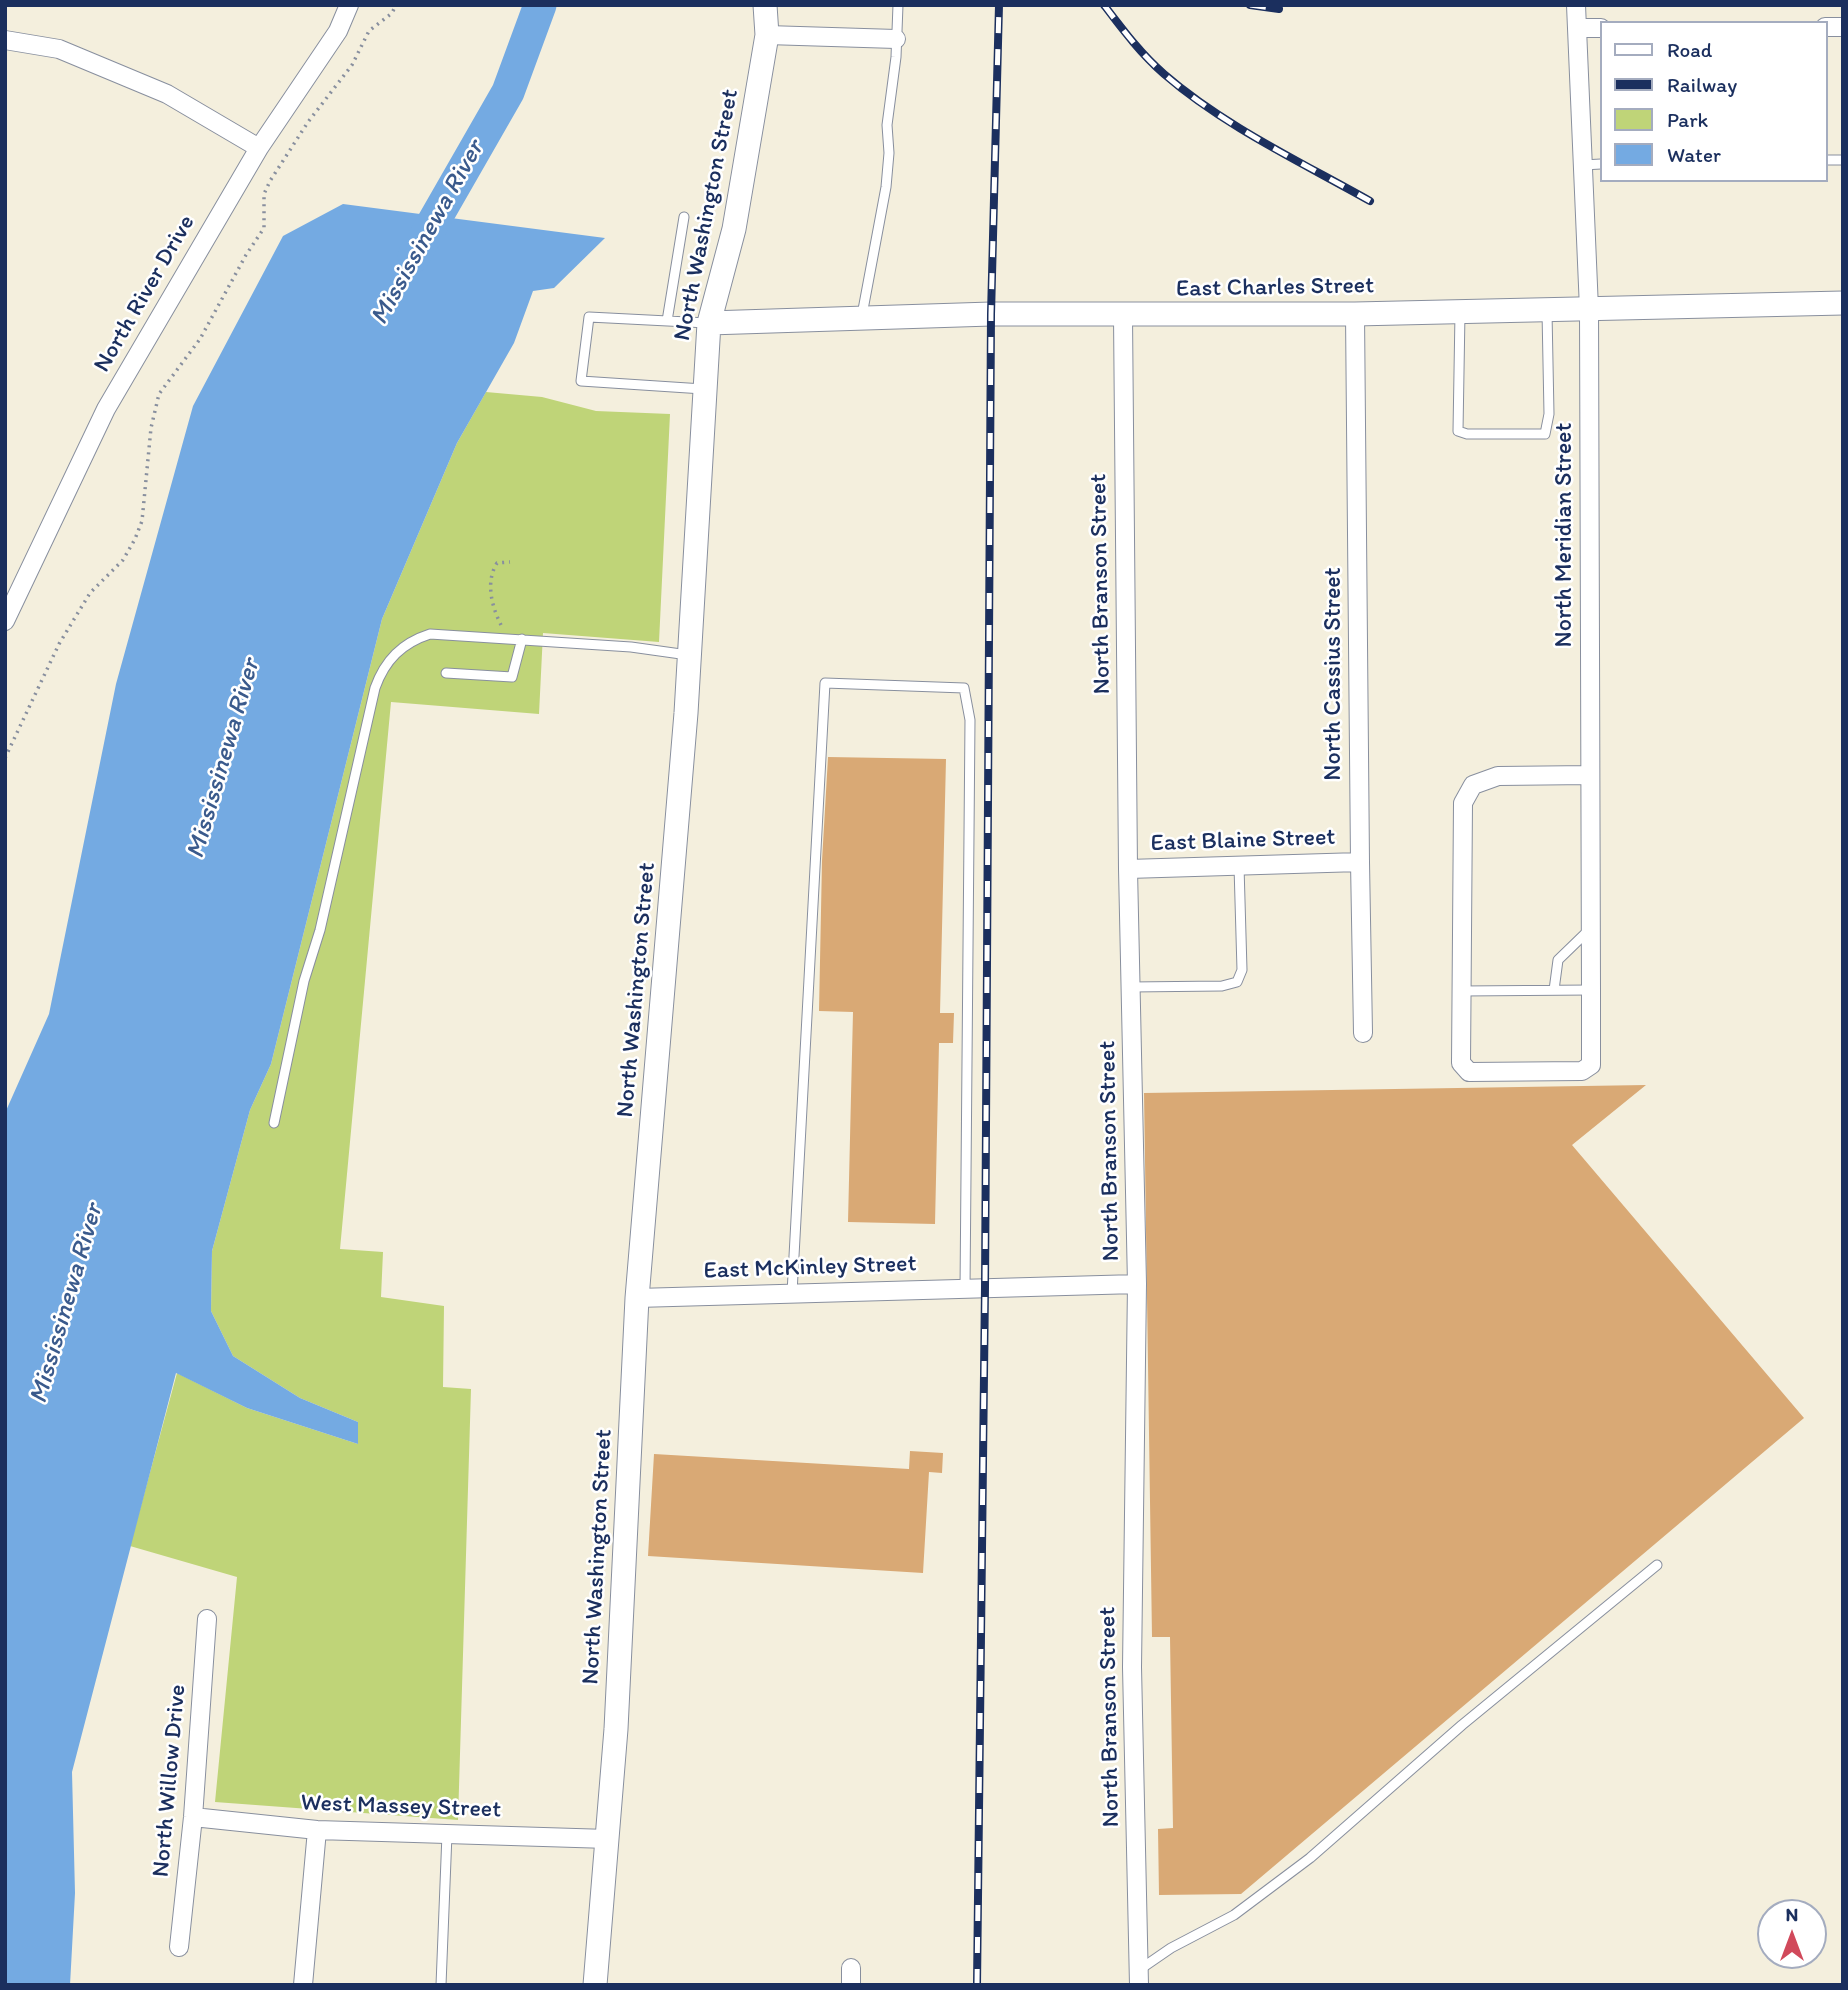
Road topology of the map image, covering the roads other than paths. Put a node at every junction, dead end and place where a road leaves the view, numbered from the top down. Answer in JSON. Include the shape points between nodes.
{"nodes":[{"id":1,"x":349,"y":5,"type":"edge"},
{"id":2,"x":765,"y":5,"type":"edge"},
{"id":3,"x":898,"y":5,"type":"edge"},
{"id":4,"x":1576,"y":5,"type":"edge"},
{"id":5,"x":1577,"y":28,"type":"junction"},
{"id":6,"x":1600,"y":28,"type":"edge"},
{"id":7,"x":767,"y":35,"type":"junction"},
{"id":8,"x":896,"y":39,"type":"junction"},
{"id":9,"x":5,"y":40,"type":"edge"},
{"id":10,"x":259,"y":148,"type":"junction"},
{"id":11,"x":1600,"y":164,"type":"edge"},
{"id":12,"x":1583,"y":165,"type":"junction"},
{"id":13,"x":684,"y":218,"type":"dead end"},
{"id":14,"x":1843,"y":303,"type":"edge"},
{"id":15,"x":1589,"y":309,"type":"junction"},
{"id":16,"x":1546,"y":310,"type":"junction"},
{"id":17,"x":1460,"y":312,"type":"junction"},
{"id":18,"x":1355,"y":314,"type":"junction"},
{"id":19,"x":1123,"y":316,"type":"junction"},
{"id":20,"x":862,"y":319,"type":"junction"},
{"id":21,"x":667,"y":321,"type":"junction"},
{"id":22,"x":709,"y":323,"type":"junction"},
{"id":23,"x":705,"y":390,"type":"junction"},
{"id":24,"x":5,"y":621,"type":"edge"},
{"id":25,"x":522,"y":639,"type":"junction"},
{"id":26,"x":690,"y":655,"type":"junction"},
{"id":27,"x":446,"y":673,"type":"dead end"},
{"id":28,"x":1590,"y":775,"type":"junction"},
{"id":29,"x":1360,"y":862,"type":"junction"},
{"id":30,"x":1239,"y":866,"type":"junction"},
{"id":31,"x":1128,"y":869,"type":"junction"},
{"id":32,"x":1590,"y":929,"type":"junction"},
{"id":33,"x":1131,"y":987,"type":"junction"},
{"id":34,"x":1554,"y":990,"type":"junction"},
{"id":35,"x":1591,"y":990,"type":"junction"},
{"id":36,"x":1462,"y":991,"type":"junction"},
{"id":37,"x":1363,"y":1033,"type":"dead end"},
{"id":38,"x":274,"y":1123,"type":"dead end"},
{"id":39,"x":1137,"y":1284,"type":"junction"},
{"id":40,"x":965,"y":1288,"type":"junction"},
{"id":41,"x":792,"y":1293,"type":"junction"},
{"id":42,"x":637,"y":1298,"type":"junction"},
{"id":43,"x":1657,"y":1565,"type":"dead end"},
{"id":44,"x":207,"y":1619,"type":"dead end"},
{"id":45,"x":194,"y":1817,"type":"junction"},
{"id":46,"x":317,"y":1830,"type":"junction"},
{"id":47,"x":447,"y":1834,"type":"junction"},
{"id":48,"x":608,"y":1839,"type":"junction"},
{"id":49,"x":179,"y":1947,"type":"dead end"},
{"id":50,"x":1139,"y":1977,"type":"edge"},
{"id":51,"x":303,"y":1985,"type":"edge"},
{"id":52,"x":441,"y":1985,"type":"edge"},
{"id":53,"x":595,"y":1985,"type":"edge"}],
"edges":[{"from":1,"to":10,"type":"street","name":"North River Drive","via":[[338,31]]},
{"from":2,"to":7,"type":"street","name":"North Washington Street"},
{"from":3,"to":8,"type":"lane"},
{"from":4,"to":5,"type":"street","name":"North Meridian Street"},
{"from":5,"to":6,"type":"street"},
{"from":5,"to":12,"type":"street","name":"North Meridian Street"},
{"from":7,"to":8,"type":"street"},
{"from":7,"to":22,"type":"street","name":"North Washington Street","via":[[734,229]]},
{"from":8,"to":20,"type":"lane","via":[[886,187]]},
{"from":9,"to":10,"type":"street","via":[[59,48],[167,94]]},
{"from":10,"to":24,"type":"street","name":"North River Drive","via":[[106,409]]},
{"from":11,"to":12,"type":"lane"},
{"from":12,"to":15,"type":"street","name":"North Meridian Street"},
{"from":13,"to":21,"type":"lane"},
{"from":14,"to":15,"type":"street","name":"East Charles Street"},
{"from":15,"to":16,"type":"street","name":"East Charles Street"},
{"from":15,"to":28,"type":"street","name":"North Meridian Street"},
{"from":16,"to":17,"type":"street","name":"East Charles Street"},
{"from":16,"to":17,"type":"lane","via":[[1549,414],[1545,434],[1458,431]]},
{"from":17,"to":18,"type":"street","name":"East Charles Street"},
{"from":18,"to":19,"type":"street","name":"East Charles Street"},
{"from":18,"to":29,"type":"street","name":"North Cassius Street"},
{"from":19,"to":20,"type":"street","name":"East Charles Street","via":[[991,314]]},
{"from":19,"to":31,"type":"street","name":"North Branson Street"},
{"from":20,"to":22,"type":"street","name":"East Charles Street"},
{"from":21,"to":22,"type":"lane"},
{"from":21,"to":23,"type":"lane","via":[[589,317],[581,382]]},
{"from":22,"to":23,"type":"street","name":"North Washington Street"},
{"from":23,"to":26,"type":"street","name":"North Washington Street"},
{"from":25,"to":26,"type":"lane"},
{"from":25,"to":27,"type":"lane","via":[[512,677]]},
{"from":25,"to":38,"type":"lane","via":[[430,634],[394,654],[380,673]]},
{"from":26,"to":42,"type":"street","name":"North Washington Street"},
{"from":28,"to":32,"type":"street","name":"North Meridian Street"},
{"from":28,"to":36,"type":"street","via":[[1498,776],[1473,785],[1463,803]]},
{"from":29,"to":30,"type":"street","name":"East Blaine Street"},
{"from":29,"to":37,"type":"street","name":"North Cassius Street"},
{"from":30,"to":31,"type":"street","name":"East Blaine Street"},
{"from":30,"to":33,"type":"lane","via":[[1242,970],[1237,982]]},
{"from":31,"to":33,"type":"street","name":"North Branson Street"},
{"from":32,"to":34,"type":"lane","via":[[1558,960]]},
{"from":32,"to":35,"type":"street","name":"North Meridian Street"},
{"from":33,"to":39,"type":"street","name":"North Branson Street"},
{"from":34,"to":35,"type":"lane"},
{"from":34,"to":36,"type":"lane"},
{"from":35,"to":36,"type":"street","name":"North Meridian Street","via":[[1591,1065],[1582,1071],[1469,1072],[1461,1063]]},
{"from":39,"to":40,"type":"street","name":"East McKinley Street"},
{"from":39,"to":50,"type":"street","name":"North Branson Street","via":[[1132,1667]]},
{"from":40,"to":41,"type":"street","name":"East McKinley Street"},
{"from":40,"to":41,"type":"lane","via":[[970,720],[964,688],[825,683]]},
{"from":41,"to":42,"type":"street","name":"East McKinley Street"},
{"from":42,"to":48,"type":"street","name":"North Washington Street"},
{"from":43,"to":50,"type":"lane","via":[[1462,1725],[1310,1858],[1234,1916],[1171,1948]]},
{"from":44,"to":45,"type":"street","name":"North Willow Drive"},
{"from":45,"to":46,"type":"street","name":"West Massey Street"},
{"from":45,"to":49,"type":"street","name":"North Willow Drive"},
{"from":46,"to":47,"type":"street","name":"West Massey Street"},
{"from":46,"to":51,"type":"street"},
{"from":47,"to":48,"type":"street","name":"West Massey Street"},
{"from":47,"to":52,"type":"lane"},
{"from":48,"to":53,"type":"street","name":"North Washington Street"}]}
